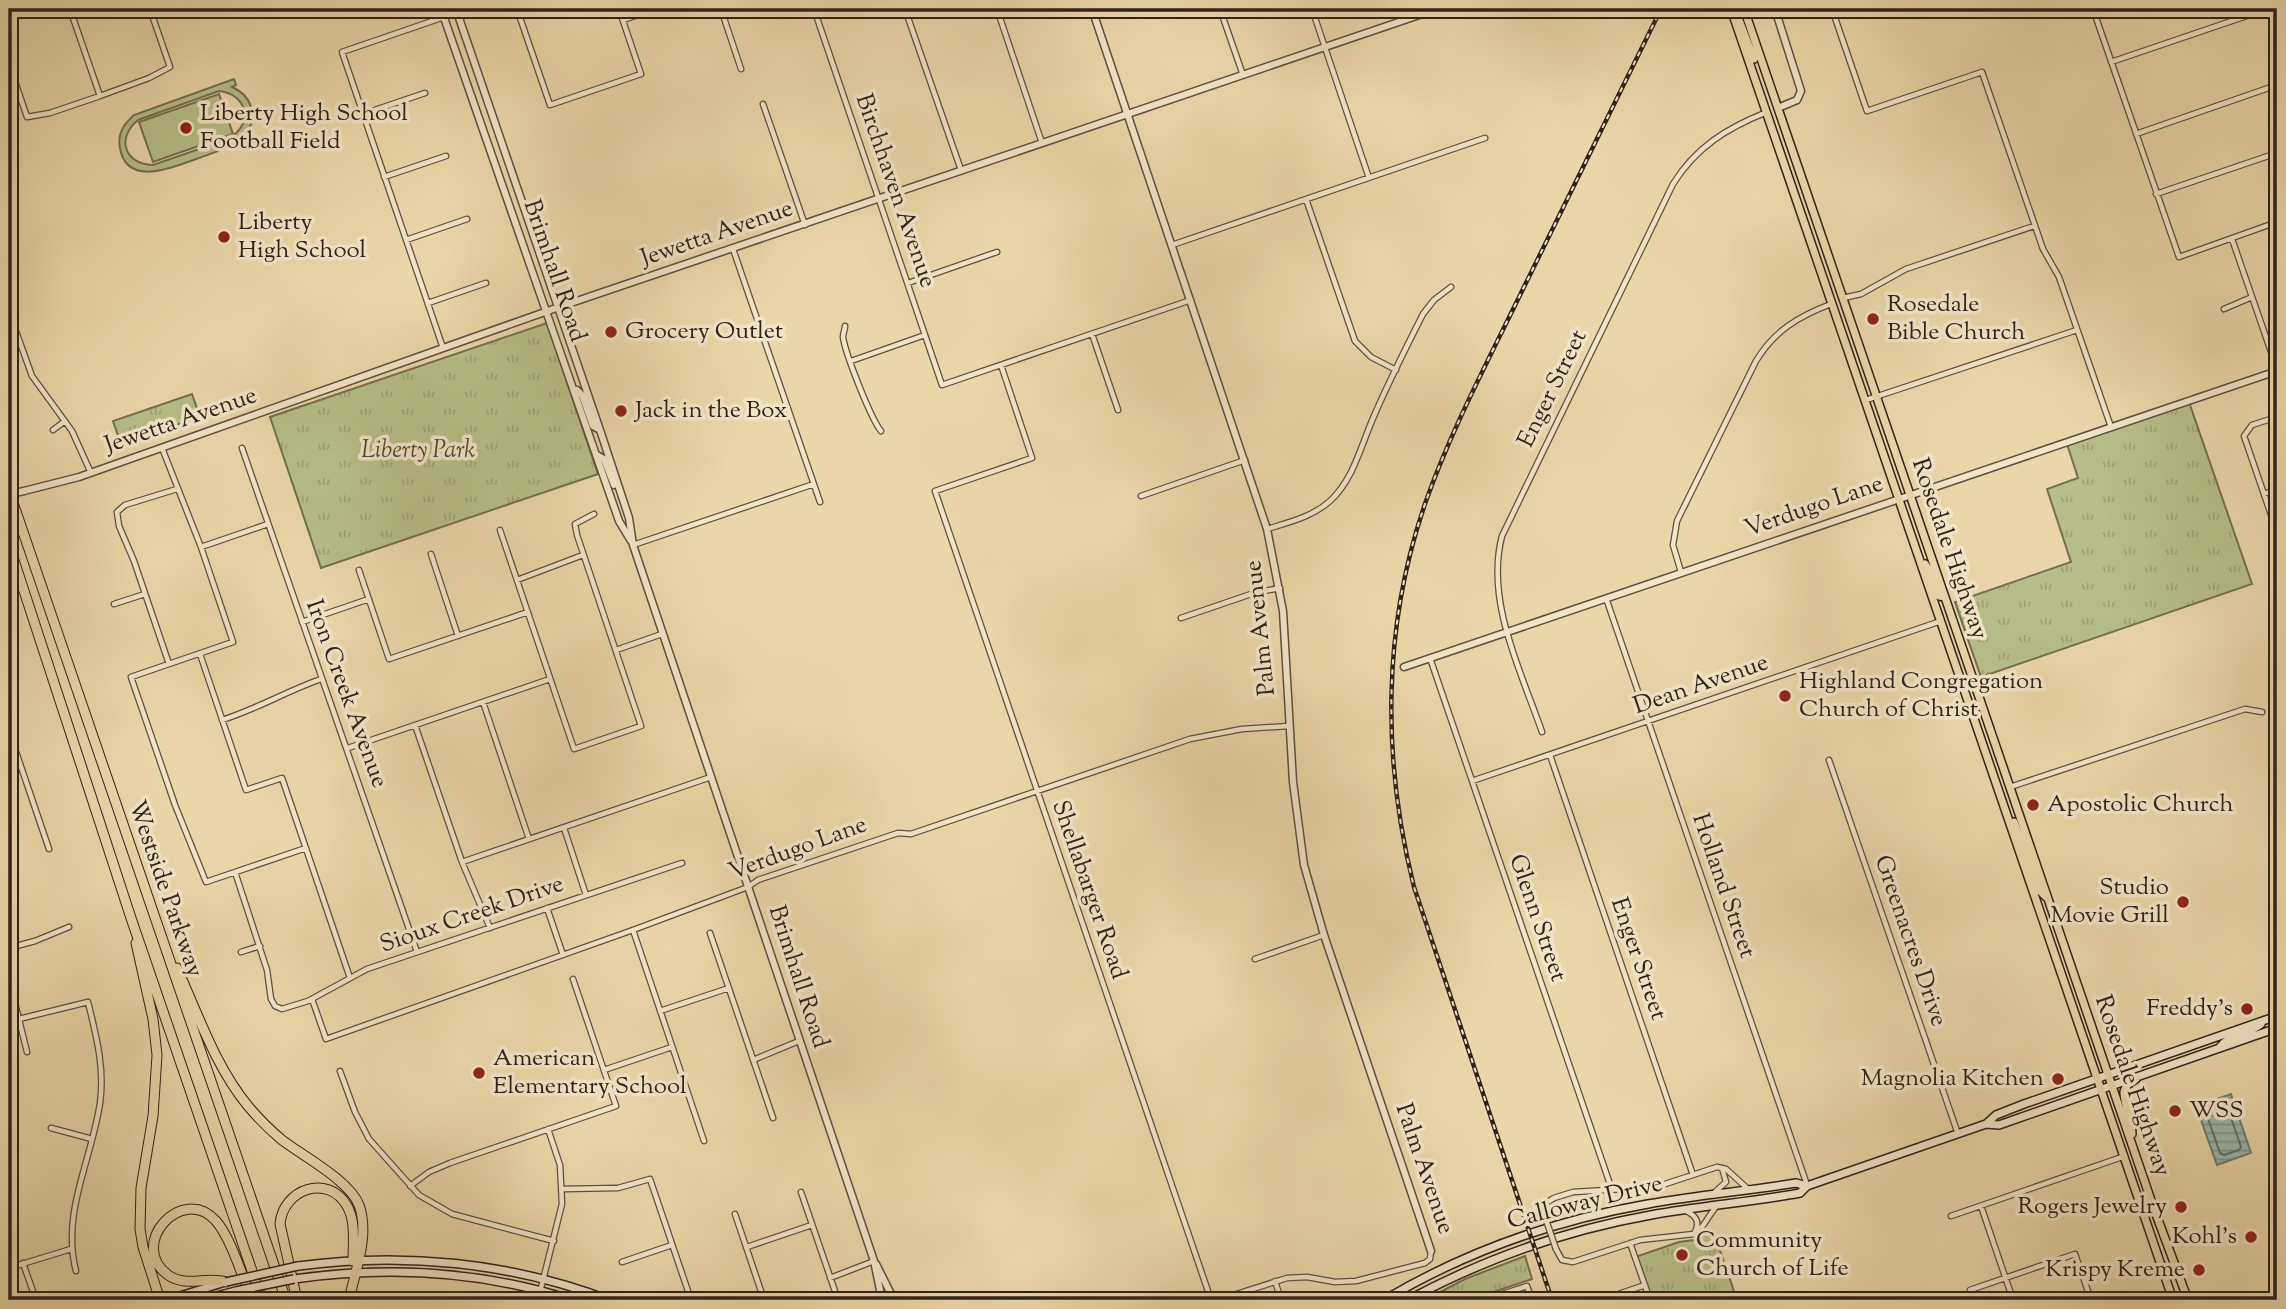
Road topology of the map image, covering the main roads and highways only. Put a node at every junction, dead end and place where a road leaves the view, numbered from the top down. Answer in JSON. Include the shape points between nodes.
{"nodes":[{"id":1,"x":1732,"y":9,"type":"edge"},
{"id":2,"x":1744,"y":9,"type":"edge"},
{"id":3,"x":1778,"y":108,"type":"junction"},
{"id":4,"x":1768,"y":112,"type":"junction"},
{"id":5,"x":1801,"y":176,"type":"junction"},
{"id":6,"x":1808,"y":228,"type":"junction"},
{"id":7,"x":1843,"y":298,"type":"junction"},
{"id":8,"x":1833,"y":304,"type":"junction"},
{"id":9,"x":1858,"y":347,"type":"junction"},
{"id":10,"x":9,"y":493,"type":"edge"},
{"id":11,"x":9,"y":545,"type":"edge"},
{"id":12,"x":1920,"y":558,"type":"junction"},
{"id":13,"x":1945,"y":597,"type":"junction"},
{"id":14,"x":1942,"y":621,"type":"junction"},
{"id":15,"x":1979,"y":696,"type":"junction"},
{"id":16,"x":2003,"y":799,"type":"junction"},
{"id":17,"x":2048,"y":897,"type":"junction"},
{"id":18,"x":2038,"y":903,"type":"junction"},
{"id":19,"x":131,"y":918,"type":"junction"},
{"id":20,"x":155,"y":918,"type":"junction"},
{"id":21,"x":2065,"y":949,"type":"junction"},
{"id":22,"x":2277,"y":1016,"type":"edge"},
{"id":23,"x":2267,"y":1020,"type":"junction"},
{"id":24,"x":2277,"y":1028,"type":"edge"},
{"id":25,"x":2219,"y":1049,"type":"junction"},
{"id":26,"x":2108,"y":1074,"type":"junction"},
{"id":27,"x":2098,"y":1078,"type":"junction"},
{"id":28,"x":2136,"y":1079,"type":"junction"},
{"id":29,"x":2113,"y":1087,"type":"junction"},
{"id":30,"x":2102,"y":1090,"type":"junction"},
{"id":31,"x":1986,"y":1124,"type":"junction"},
{"id":32,"x":2135,"y":1152,"type":"junction"},
{"id":33,"x":1807,"y":1186,"type":"junction"},
{"id":34,"x":356,"y":1261,"type":"junction"},
{"id":35,"x":356,"y":1272,"type":"junction"},
{"id":36,"x":226,"y":1282,"type":"junction"},
{"id":37,"x":539,"y":1296,"type":"edge"},
{"id":38,"x":160,"y":1300,"type":"edge"},
{"id":39,"x":167,"y":1300,"type":"edge"},
{"id":40,"x":201,"y":1300,"type":"edge"},
{"id":41,"x":252,"y":1300,"type":"edge"},
{"id":42,"x":262,"y":1300,"type":"edge"},
{"id":43,"x":286,"y":1300,"type":"edge"},
{"id":44,"x":298,"y":1300,"type":"edge"},
{"id":45,"x":349,"y":1300,"type":"edge"},
{"id":46,"x":572,"y":1300,"type":"edge"},
{"id":47,"x":608,"y":1300,"type":"edge"},
{"id":48,"x":1384,"y":1300,"type":"edge"},
{"id":49,"x":1408,"y":1300,"type":"edge"},
{"id":50,"x":2173,"y":1300,"type":"edge"},
{"id":51,"x":2188,"y":1300,"type":"edge"}],
"edges":[{"from":1,"to":3,"type":"main road","via":[[1742,24],[1768,100]]},
{"from":1,"to":4,"type":"main road","name":"Rosedale Highway"},
{"from":2,"to":3,"type":"main road","name":"Rosedale Highway"},
{"from":3,"to":5,"type":"main road","name":"Rosedale Highway"},
{"from":4,"to":5,"type":"main road","via":[[1777,117],[1793,166]]},
{"from":4,"to":6,"type":"main road","name":"Rosedale Highway"},
{"from":5,"to":7,"type":"main road","name":"Rosedale Highway"},
{"from":6,"to":7,"type":"main road","via":[[1834,292]]},
{"from":6,"to":8,"type":"main road","name":"Rosedale Highway"},
{"from":7,"to":9,"type":"main road","name":"Rosedale Highway"},
{"from":8,"to":9,"type":"main road","via":[[1841,308]]},
{"from":8,"to":12,"type":"main road","name":"Rosedale Highway"},
{"from":9,"to":13,"type":"main road","name":"Rosedale Highway"},
{"from":10,"to":20,"type":"highway","name":"Westside Parkway"},
{"from":11,"to":19,"type":"highway","name":"Westside Parkway"},
{"from":12,"to":13,"type":"main road","via":[[1930,570],[1939,596]]},
{"from":12,"to":14,"type":"main road","name":"Rosedale Highway"},
{"from":13,"to":15,"type":"main road","name":"Rosedale Highway"},
{"from":14,"to":15,"type":"main road","via":[[1950,627],[1968,679]]},
{"from":14,"to":16,"type":"main road","name":"Rosedale Highway"},
{"from":15,"to":17,"type":"main road","name":"Rosedale Highway"},
{"from":16,"to":17,"type":"main road","via":[[2040,891]]},
{"from":16,"to":18,"type":"main road","name":"Rosedale Highway"},
{"from":17,"to":21,"type":"main road","name":"Rosedale Highway"},
{"from":18,"to":21,"type":"main road","via":[[2045,906]]},
{"from":18,"to":27,"type":"main road","name":"Rosedale Highway"},
{"from":19,"to":38,"type":"highway","via":[[157,1044],[139,1219]]},
{"from":19,"to":42,"type":"highway","name":"Westside Parkway"},
{"from":20,"to":34,"type":"highway","via":[[239,1094],[272,1131],[355,1198],[361,1215]]},
{"from":20,"to":43,"type":"highway","name":"Westside Parkway"},
{"from":21,"to":26,"type":"main road","name":"Rosedale Highway"},
{"from":22,"to":23,"type":"main road","name":"Calloway Drive"},
{"from":23,"to":25,"type":"main road","via":[[2253,1031],[2228,1039]]},
{"from":23,"to":26,"type":"main road","name":"Calloway Drive"},
{"from":24,"to":25,"type":"main road","name":"Calloway Drive"},
{"from":25,"to":28,"type":"main road","name":"Calloway Drive"},
{"from":26,"to":27,"type":"main road","name":"Calloway Drive"},
{"from":26,"to":29,"type":"main road","name":"Rosedale Highway"},
{"from":27,"to":30,"type":"main road","name":"Rosedale Highway"},
{"from":27,"to":31,"type":"main road","name":"Calloway Drive","via":[[1996,1115]]},
{"from":28,"to":29,"type":"main road","name":"Calloway Drive"},
{"from":28,"to":32,"type":"main road","via":[[2124,1093]]},
{"from":29,"to":30,"type":"main road","name":"Calloway Drive"},
{"from":29,"to":32,"type":"main road","name":"Rosedale Highway"},
{"from":30,"to":31,"type":"main road","name":"Calloway Drive","via":[[1999,1125]]},
{"from":30,"to":50,"type":"main road","name":"Rosedale Highway"},
{"from":31,"to":33,"type":"main road","name":"Calloway Drive"},
{"from":32,"to":51,"type":"main road","name":"Rosedale Highway"},
{"from":33,"to":48,"type":"main road","name":"Calloway Drive","via":[[1796,1183],[1613,1211],[1529,1234],[1450,1266]]},
{"from":33,"to":49,"type":"main road","name":"Calloway Drive","via":[[1800,1193],[1618,1222],[1534,1245]]},
{"from":34,"to":35,"type":"highway"},
{"from":34,"to":36,"type":"main road","bridge":true},
{"from":34,"to":44,"type":"highway","via":[[346,1203],[323,1189],[295,1195],[282,1212],[280,1224]]},
{"from":34,"to":47,"type":"main road","via":[[489,1268],[545,1279]]},
{"from":35,"to":37,"type":"main road","via":[[450,1275]]},
{"from":35,"to":40,"type":"main road","bridge":true,"via":[[302,1278]]},
{"from":35,"to":45,"type":"highway"},
{"from":36,"to":39,"type":"main road"},
{"from":36,"to":41,"type":"highway","via":[[214,1278],[181,1281],[165,1272],[154,1250],[163,1222],[184,1210],[213,1218]]},
{"from":37,"to":46,"type":"main road"}]}
